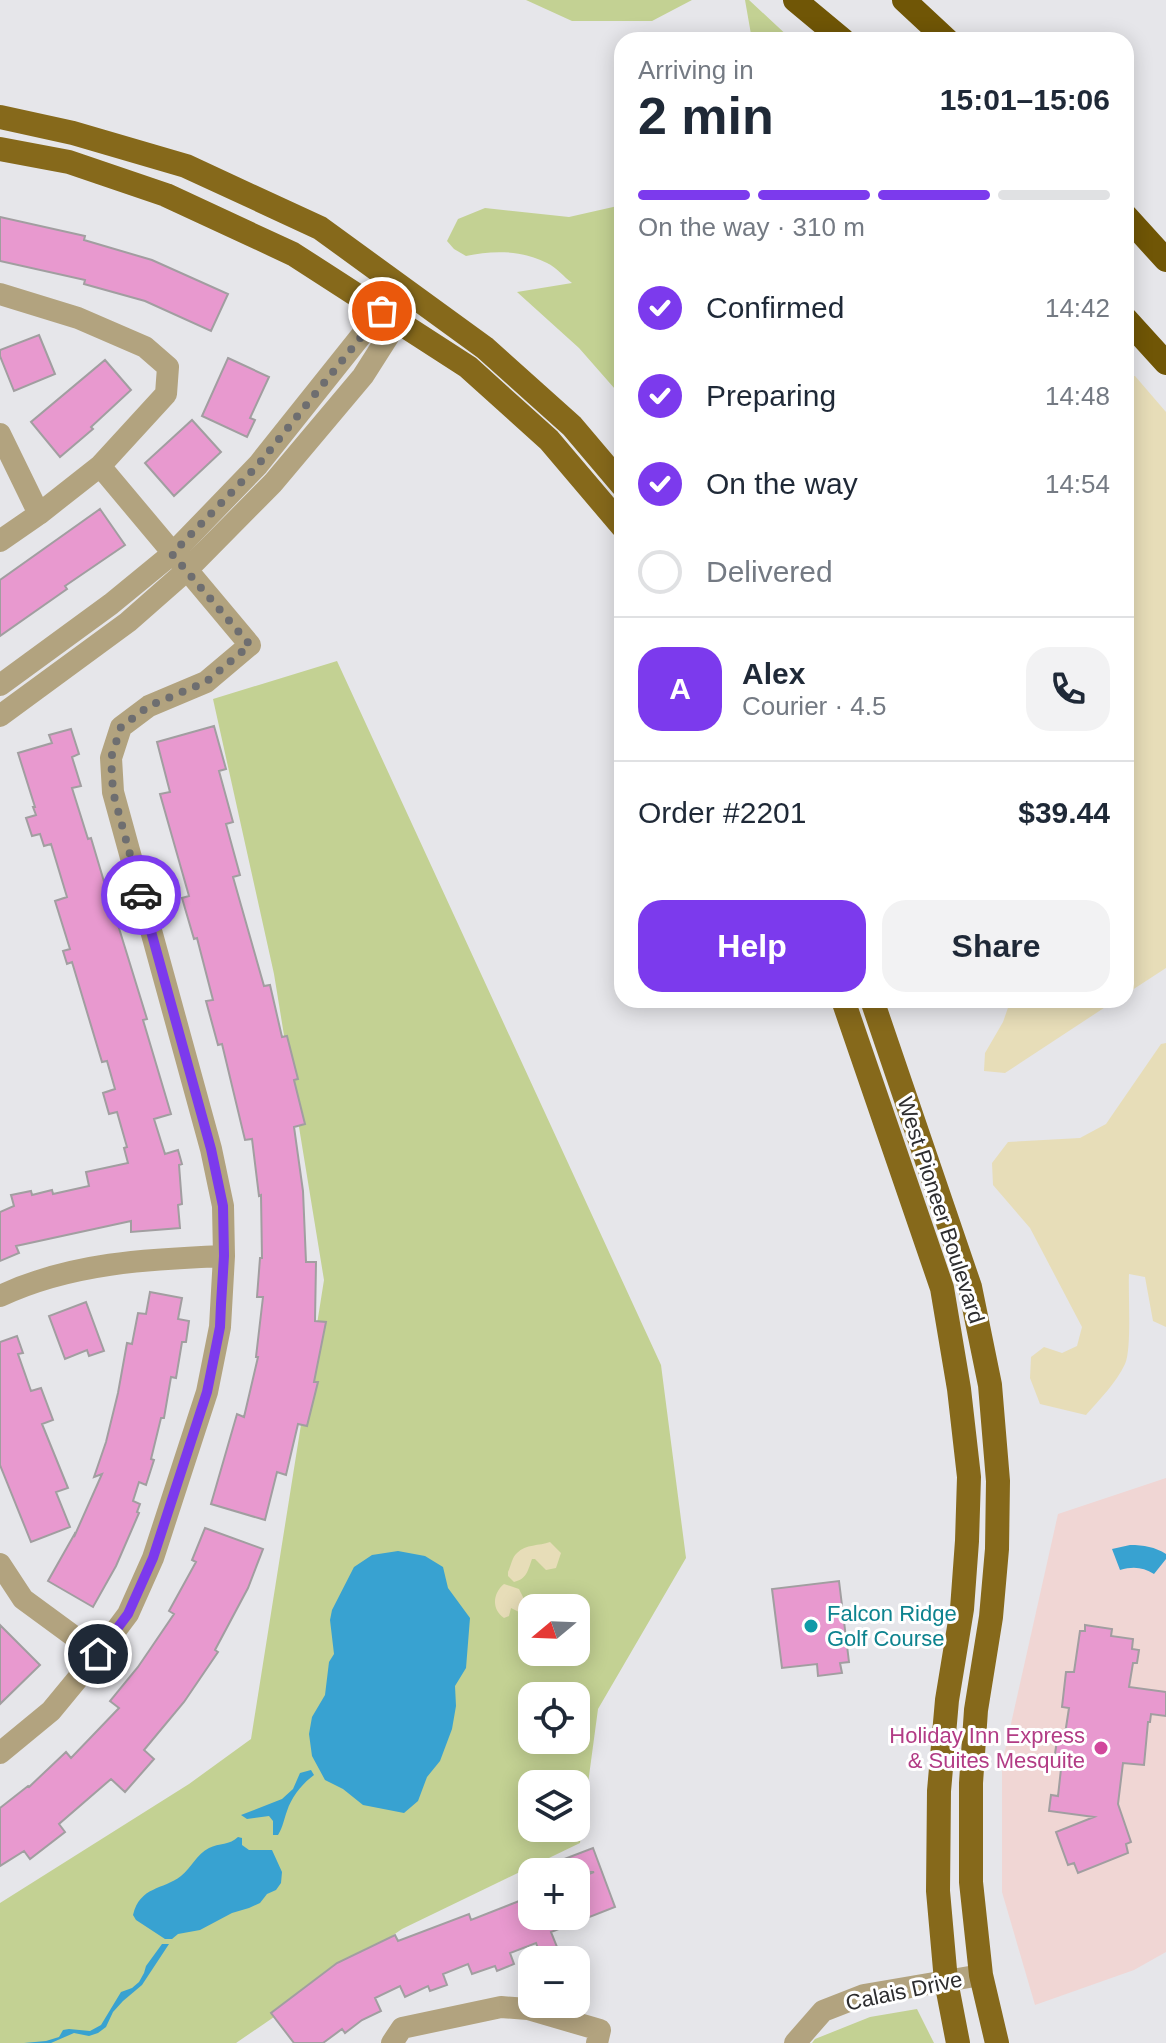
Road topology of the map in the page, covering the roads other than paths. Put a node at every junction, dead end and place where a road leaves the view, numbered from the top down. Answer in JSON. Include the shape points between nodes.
{"nodes":[{"id":1,"x":795,"y":0,"type":"edge"},
{"id":2,"x":904,"y":0,"type":"edge"},
{"id":3,"x":833,"y":32,"type":"edge"},
{"id":4,"x":938,"y":32,"type":"edge"},
{"id":5,"x":0,"y":117,"type":"edge"},
{"id":6,"x":0,"y":149,"type":"edge"},
{"id":7,"x":1134,"y":225,"type":"edge"},
{"id":8,"x":1166,"y":260,"type":"edge"},
{"id":9,"x":404,"y":289,"type":"junction"},
{"id":10,"x":0,"y":294,"type":"edge"},
{"id":11,"x":390,"y":316,"type":"junction"},
{"id":12,"x":1134,"y":328,"type":"edge"},
{"id":13,"x":1166,"y":363,"type":"edge"},
{"id":14,"x":0,"y":434,"type":"edge"},
{"id":15,"x":100,"y":466,"type":"junction"},
{"id":16,"x":614,"y":476,"type":"edge"},
{"id":17,"x":39,"y":514,"type":"junction"},
{"id":18,"x":614,"y":517,"type":"edge"},
{"id":19,"x":0,"y":541,"type":"edge"},
{"id":20,"x":179,"y":563,"type":"junction"},
{"id":21,"x":0,"y":685,"type":"edge"},
{"id":22,"x":0,"y":716,"type":"edge"},
{"id":23,"x":846,"y":1008,"type":"edge"},
{"id":24,"x":875,"y":1008,"type":"edge"},
{"id":25,"x":224,"y":1256,"type":"junction"},
{"id":26,"x":0,"y":1296,"type":"edge"},
{"id":27,"x":0,"y":1564,"type":"edge"},
{"id":28,"x":98,"y":1654,"type":"junction"},
{"id":29,"x":0,"y":1753,"type":"edge"},
{"id":30,"x":981,"y":1975,"type":"junction"},
{"id":31,"x":946,"y":1981,"type":"junction"},
{"id":32,"x":599,"y":2037,"type":"edge"},
{"id":33,"x":392,"y":2043,"type":"edge"},
{"id":34,"x":795,"y":2043,"type":"edge"},
{"id":35,"x":958,"y":2043,"type":"edge"},
{"id":36,"x":997,"y":2043,"type":"edge"}],
"edges":[{"from":1,"to":3,"type":"highway"},
{"from":2,"to":4,"type":"highway"},
{"from":5,"to":9,"type":"main road","via":[[186,166],[320,228]]},
{"from":6,"to":11,"type":"main road","via":[[69,162],[166,195],[293,254]]},
{"from":7,"to":8,"type":"highway"},
{"from":9,"to":11,"type":"street"},
{"from":9,"to":16,"type":"main road","via":[[485,348],[572,426]]},
{"from":10,"to":15,"type":"street","via":[[78,318],[145,347],[168,367],[166,394]]},
{"from":11,"to":18,"type":"main road","via":[[468,367],[549,440]]},
{"from":11,"to":20,"type":"street"},
{"from":12,"to":13,"type":"highway"},
{"from":14,"to":17,"type":"street"},
{"from":15,"to":17,"type":"street"},
{"from":15,"to":20,"type":"street"},
{"from":17,"to":19,"type":"street"},
{"from":20,"to":21,"type":"street","via":[[111,604]]},
{"from":20,"to":22,"type":"street","via":[[128,622]]},
{"from":20,"to":25,"type":"street","via":[[250,645],[206,682],[149,706],[121,727],[111,758],[113,792],[211,1149],[223,1206]]},
{"from":23,"to":31,"type":"main road","name":"West Pioneer Boulevard","via":[[942,1288],[969,1477],[962,1609],[939,1791],[938,1891]]},
{"from":24,"to":30,"type":"main road","name":"West Pioneer Boulevard","via":[[970,1287],[990,1385],[997,1549],[971,1783],[971,1882]]},
{"from":25,"to":26,"type":"street","via":[[79,1270]]},
{"from":25,"to":28,"type":"street","via":[[220,1327],[207,1392],[153,1558],[128,1614]]},
{"from":27,"to":28,"type":"street","via":[[23,1599]]},
{"from":28,"to":29,"type":"street","via":[[51,1711]]},
{"from":30,"to":31,"type":"street","name":"Calais Drive"},
{"from":30,"to":36,"type":"main road","name":"West Pioneer Boulevard"},
{"from":31,"to":34,"type":"street","name":"Calais Drive","via":[[864,1995],[823,2011]]},
{"from":31,"to":35,"type":"main road","name":"West Pioneer Boulevard"},
{"from":32,"to":33,"type":"street","via":[[528,2009],[501,2007],[402,2028]]}]}
